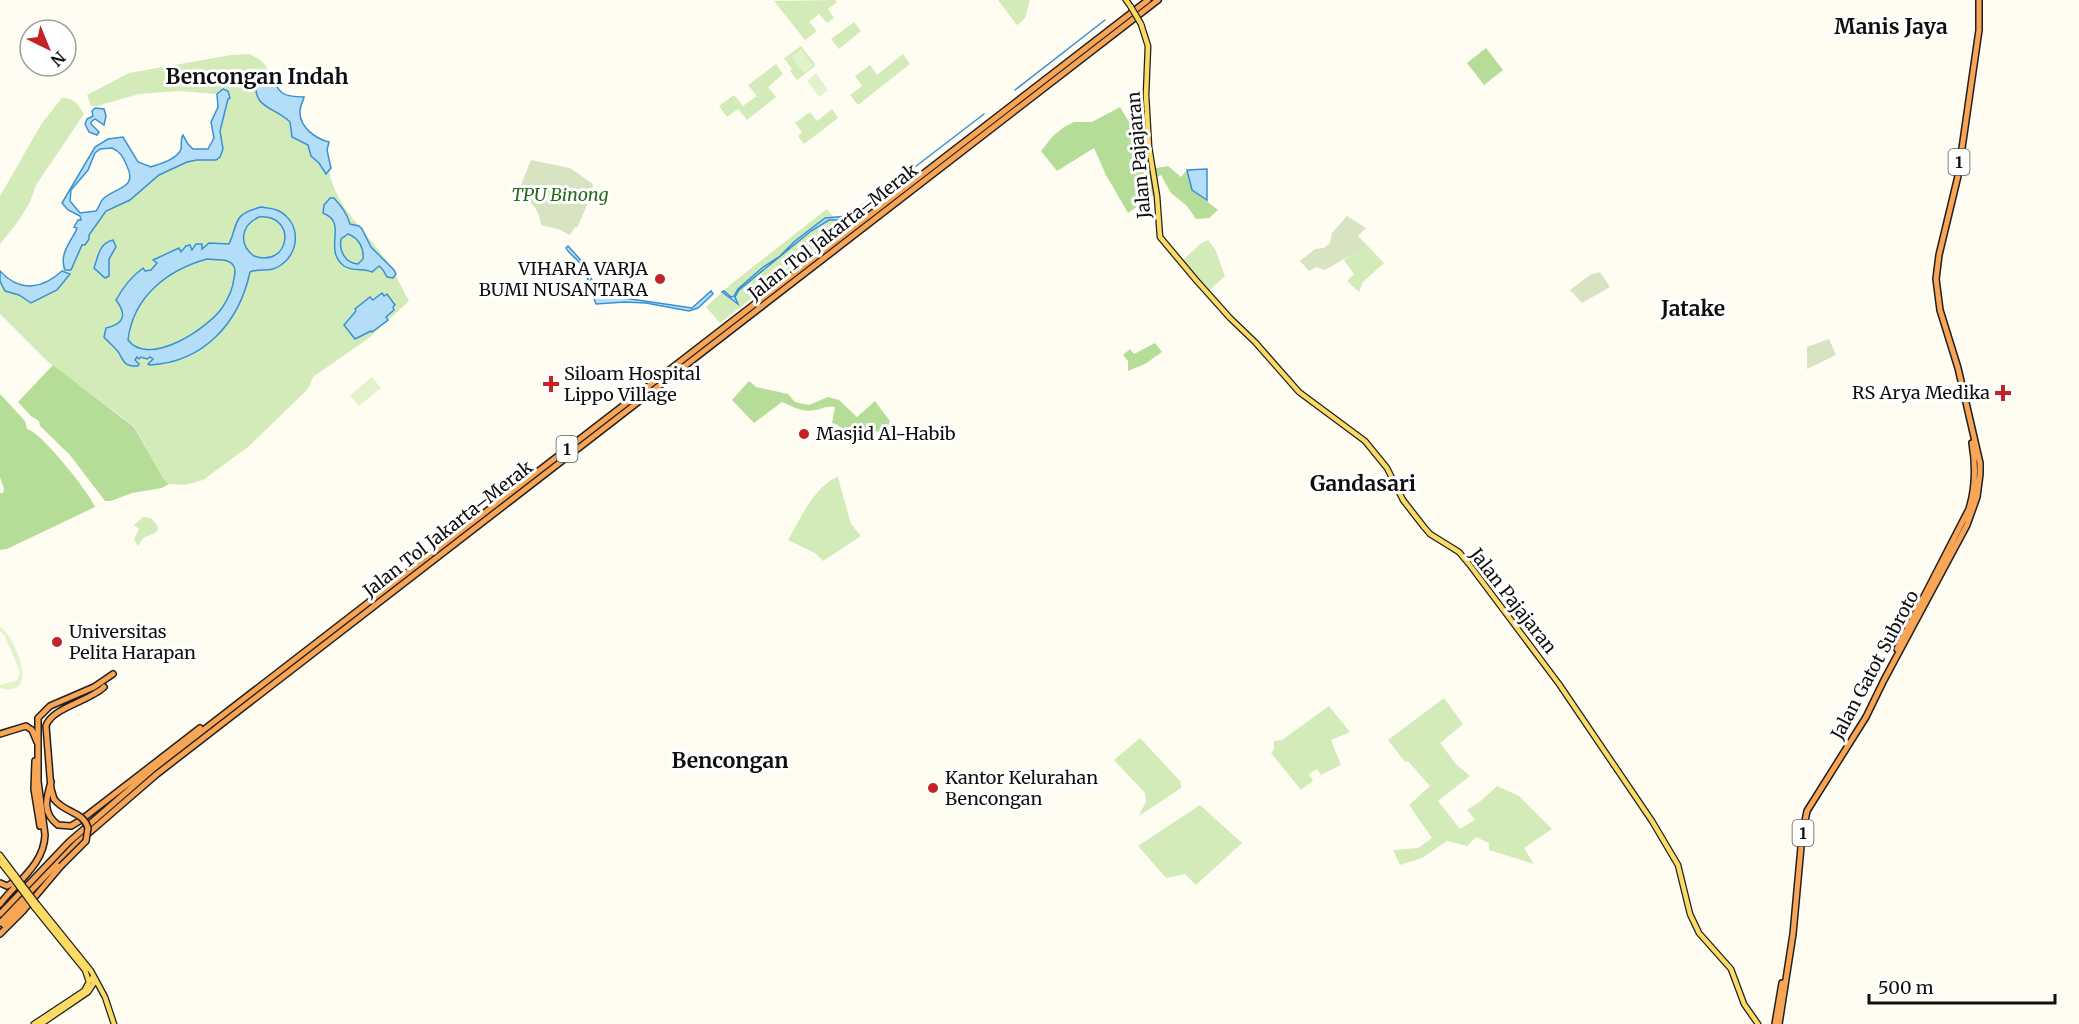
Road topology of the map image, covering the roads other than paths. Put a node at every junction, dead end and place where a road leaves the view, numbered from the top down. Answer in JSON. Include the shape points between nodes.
{"nodes":[{"id":1,"x":1126,"y":0,"type":"edge"},
{"id":2,"x":1148,"y":0,"type":"edge"},
{"id":3,"x":1158,"y":0,"type":"edge"},
{"id":4,"x":1979,"y":0,"type":"edge"},
{"id":5,"x":113,"y":674,"type":"dead end"},
{"id":6,"x":104,"y":687,"type":"dead end"},
{"id":7,"x":225,"y":713,"type":"junction"},
{"id":8,"x":0,"y":734,"type":"edge"},
{"id":9,"x":38,"y":741,"type":"junction"},
{"id":10,"x":37,"y":754,"type":"junction"},
{"id":11,"x":51,"y":782,"type":"junction"},
{"id":12,"x":0,"y":855,"type":"edge"},
{"id":13,"x":0,"y":862,"type":"edge"},
{"id":14,"x":44,"y":875,"type":"junction"},
{"id":15,"x":13,"y":876,"type":"junction"},
{"id":16,"x":0,"y":883,"type":"edge"},
{"id":17,"x":0,"y":904,"type":"edge"},
{"id":18,"x":0,"y":914,"type":"edge"},
{"id":19,"x":0,"y":923,"type":"edge"},
{"id":20,"x":0,"y":932,"type":"edge"},
{"id":21,"x":64,"y":942,"type":"junction"},
{"id":22,"x":86,"y":994,"type":"junction"},
{"id":23,"x":108,"y":1008,"type":"junction"},
{"id":24,"x":34,"y":1024,"type":"edge"},
{"id":25,"x":41,"y":1024,"type":"edge"},
{"id":26,"x":114,"y":1024,"type":"edge"},
{"id":27,"x":1758,"y":1024,"type":"edge"},
{"id":28,"x":1777,"y":1024,"type":"edge"}],
"edges":[{"from":1,"to":27,"type":"main road","name":"Jalan Pajajaran","bridge":true,"via":[[1141,24],[1148,46],[1149,147],[1160,237],[1299,392],[1365,441],[1428,533],[1459,552],[1469,564],[1559,684],[1652,821],[1678,865],[1697,929],[1731,969],[1744,1004]]},
{"from":2,"to":7,"type":"highway","name":"Jalan Tol Jakarta–Merak","number":"1"},
{"from":3,"to":14,"type":"highway","name":"Jalan Tol Jakarta–Merak","number":"1","via":[[157,774]]},
{"from":4,"to":28,"type":"highway","name":"Jalan Gatot Subroto","number":"1","via":[[1979,30],[1958,176],[1937,265],[1938,302],[1970,412],[1980,481],[1967,525],[1854,740],[1811,802],[1800,840]]},
{"from":5,"to":9,"type":"highway","via":[[43,712],[38,718]]},
{"from":6,"to":11,"type":"highway","via":[[48,721]]},
{"from":7,"to":11,"type":"highway","via":[[71,826],[58,825],[48,814],[46,802]]},
{"from":7,"to":18,"type":"highway","name":"Jalan Tol Jakarta–Merak","number":"1","via":[[69,842]]},
{"from":8,"to":9,"type":"highway","via":[[26,726]]},
{"from":9,"to":10,"type":"highway"},
{"from":10,"to":16,"type":"highway","via":[[33,777],[41,850],[14,883]]},
{"from":10,"to":17,"type":"highway","via":[[44,848],[40,858]]},
{"from":11,"to":20,"type":"highway","bridge":true,"via":[[54,800],[81,817],[88,828],[86,842]]},
{"from":12,"to":15,"type":"main road"},
{"from":13,"to":15,"type":"main road"},
{"from":14,"to":19,"type":"highway","name":"Jalan Tol Jakarta–Merak","number":"1"},
{"from":14,"to":20,"type":"highway"},
{"from":15,"to":21,"type":"main road","bridge":true},
{"from":21,"to":22,"type":"main road","via":[[93,980]]},
{"from":21,"to":23,"type":"main road","via":[[91,971]]},
{"from":21,"to":24,"type":"main road","via":[[85,970],[89,984]]},
{"from":22,"to":23,"type":"main road","via":[[99,993]]},
{"from":22,"to":25,"type":"main road"},
{"from":23,"to":26,"type":"main road"}]}
